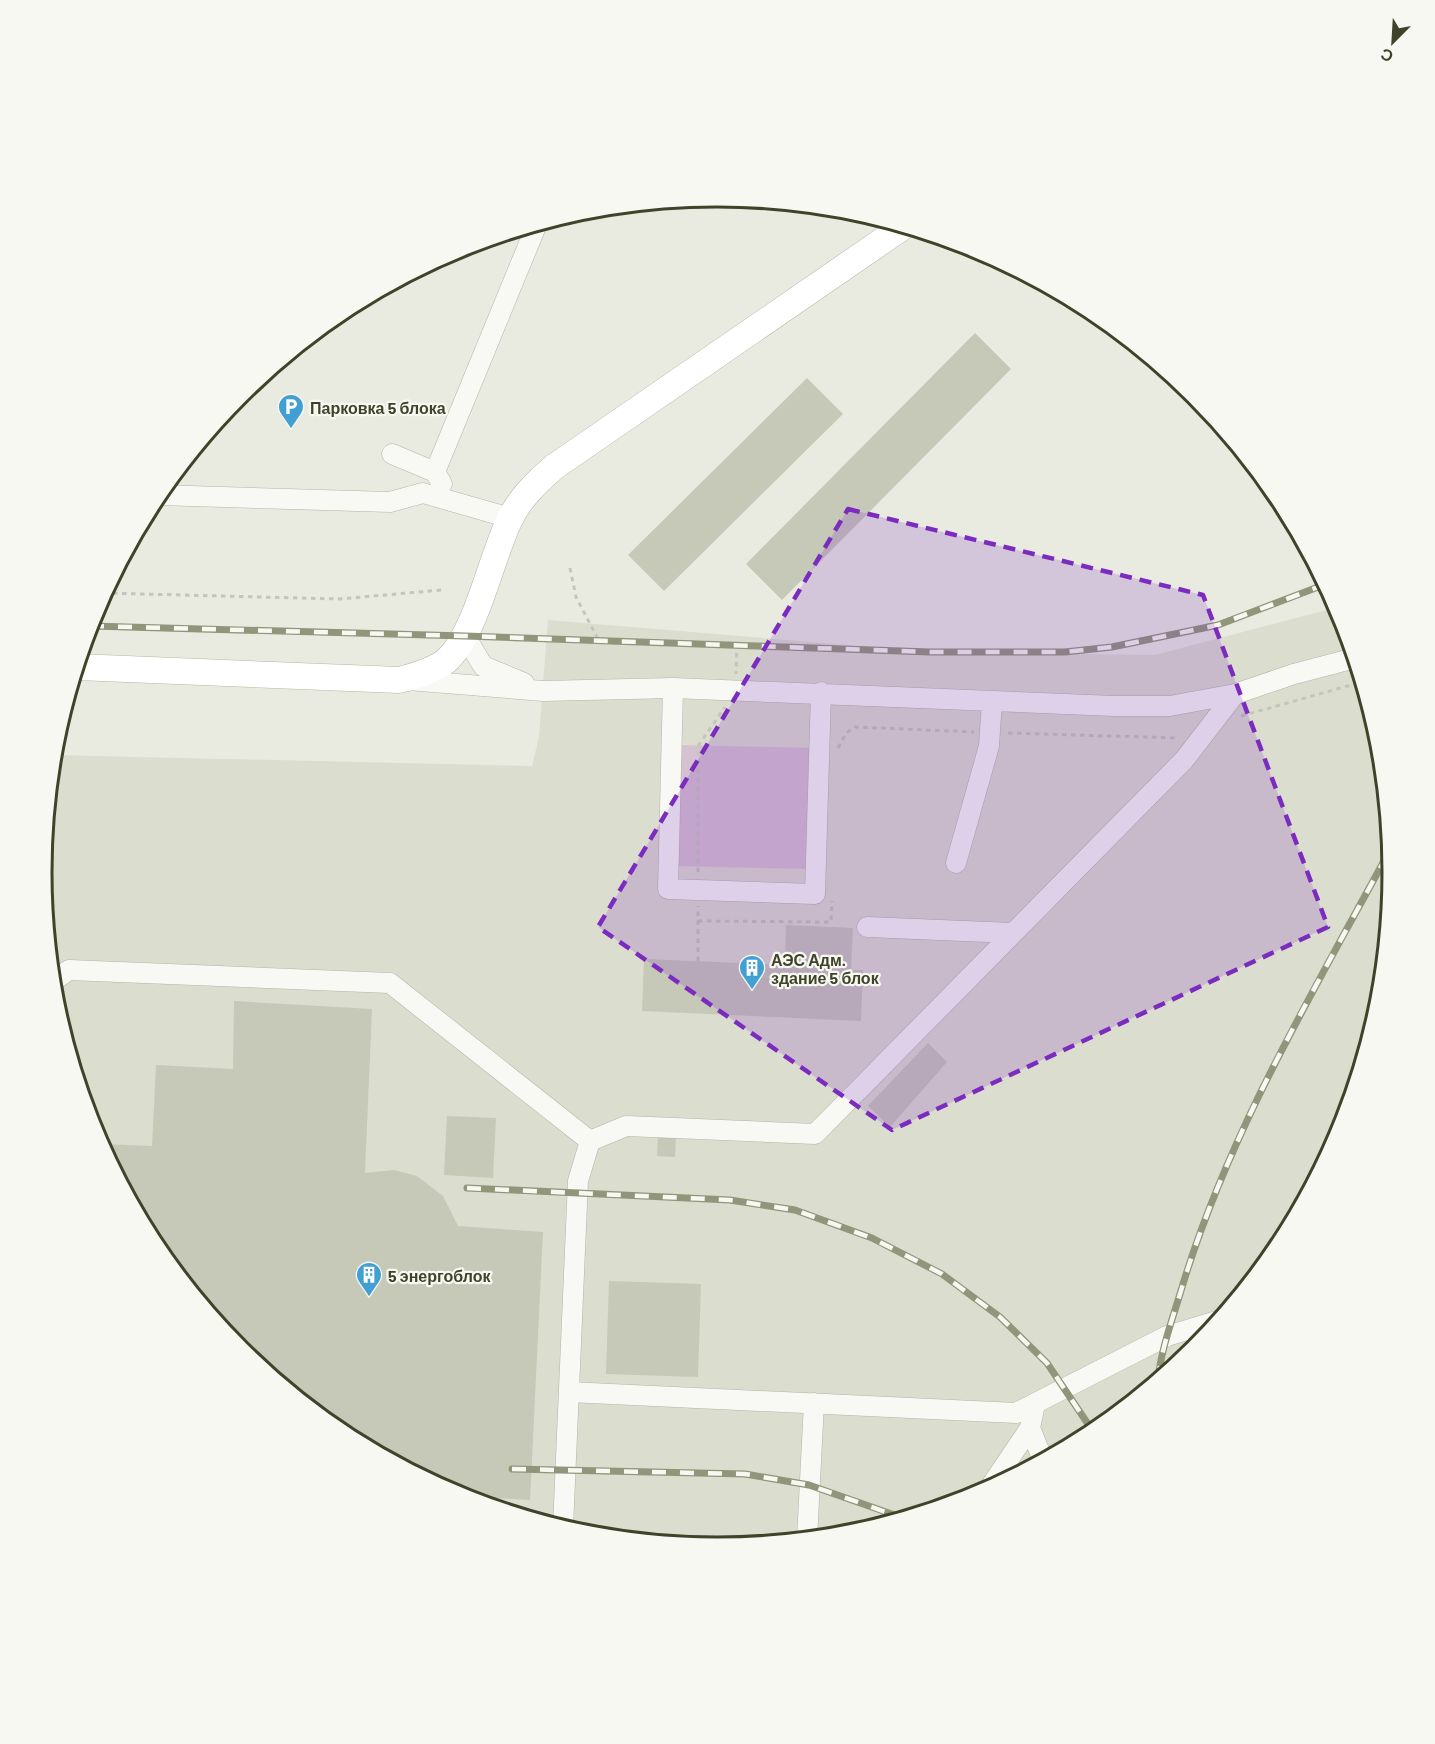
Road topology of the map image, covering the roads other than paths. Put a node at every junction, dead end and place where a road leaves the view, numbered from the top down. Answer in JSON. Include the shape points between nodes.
{"nodes":[{"id":1,"x":896,"y":232,"type":"edge"},
{"id":2,"x":533,"y":233,"type":"edge"},
{"id":3,"x":392,"y":454,"type":"dead end"},
{"id":4,"x":435,"y":472,"type":"junction"},
{"id":5,"x":170,"y":495,"type":"edge"},
{"id":6,"x":449,"y":498,"type":"junction"},
{"id":7,"x":510,"y":518,"type":"junction"},
{"id":8,"x":465,"y":636,"type":"junction"},
{"id":9,"x":1348,"y":660,"type":"edge"},
{"id":10,"x":85,"y":667,"type":"edge"},
{"id":11,"x":399,"y":680,"type":"junction"},
{"id":12,"x":673,"y":688,"type":"junction"},
{"id":13,"x":543,"y":691,"type":"junction"},
{"id":14,"x":821,"y":692,"type":"junction"},
{"id":15,"x":1235,"y":694,"type":"junction"},
{"id":16,"x":992,"y":701,"type":"junction"},
{"id":17,"x":956,"y":863,"type":"dead end"},
{"id":18,"x":867,"y":927,"type":"dead end"},
{"id":19,"x":1013,"y":933,"type":"junction"},
{"id":20,"x":61,"y":976,"type":"edge"},
{"id":21,"x":590,"y":1141,"type":"junction"},
{"id":22,"x":1203,"y":1325,"type":"edge"},
{"id":23,"x":569,"y":1392,"type":"junction"},
{"id":24,"x":814,"y":1402,"type":"junction"},
{"id":25,"x":1035,"y":1404,"type":"junction"},
{"id":26,"x":1030,"y":1428,"type":"junction"},
{"id":27,"x":1040,"y":1453,"type":"edge"},
{"id":28,"x":999,"y":1474,"type":"edge"},
{"id":29,"x":563,"y":1518,"type":"edge"},
{"id":30,"x":807,"y":1530,"type":"edge"}],
"edges":[{"from":1,"to":7,"type":"main road","via":[[554,467],[528,490]]},
{"from":2,"to":4,"type":"lane"},
{"from":3,"to":4,"type":"lane"},
{"from":4,"to":6,"type":"lane"},
{"from":5,"to":6,"type":"lane","via":[[390,502],[423,493]]},
{"from":6,"to":7,"type":"lane"},
{"from":7,"to":8,"type":"main road"},
{"from":8,"to":11,"type":"main road","via":[[439,666]]},
{"from":8,"to":13,"type":"lane","via":[[483,666]]},
{"from":9,"to":15,"type":"lane"},
{"from":10,"to":11,"type":"main road"},
{"from":11,"to":13,"type":"lane"},
{"from":12,"to":13,"type":"lane"},
{"from":12,"to":14,"type":"lane"},
{"from":12,"to":14,"type":"lane","via":[[668,890],[815,894]]},
{"from":14,"to":16,"type":"lane"},
{"from":15,"to":16,"type":"lane","via":[[1170,706]]},
{"from":15,"to":19,"type":"lane","via":[[1184,760]]},
{"from":16,"to":17,"type":"lane","via":[[989,746]]},
{"from":18,"to":19,"type":"lane"},
{"from":19,"to":21,"type":"lane","via":[[815,1134],[626,1126]]},
{"from":20,"to":21,"type":"lane","via":[[69,970],[390,983]]},
{"from":21,"to":23,"type":"lane","via":[[578,1181]]},
{"from":22,"to":25,"type":"lane","via":[[1167,1336]]},
{"from":23,"to":24,"type":"lane"},
{"from":23,"to":29,"type":"lane"},
{"from":24,"to":25,"type":"lane","via":[[1016,1413]]},
{"from":24,"to":30,"type":"lane"},
{"from":25,"to":26,"type":"lane"},
{"from":26,"to":27,"type":"lane"},
{"from":26,"to":28,"type":"lane"}]}
